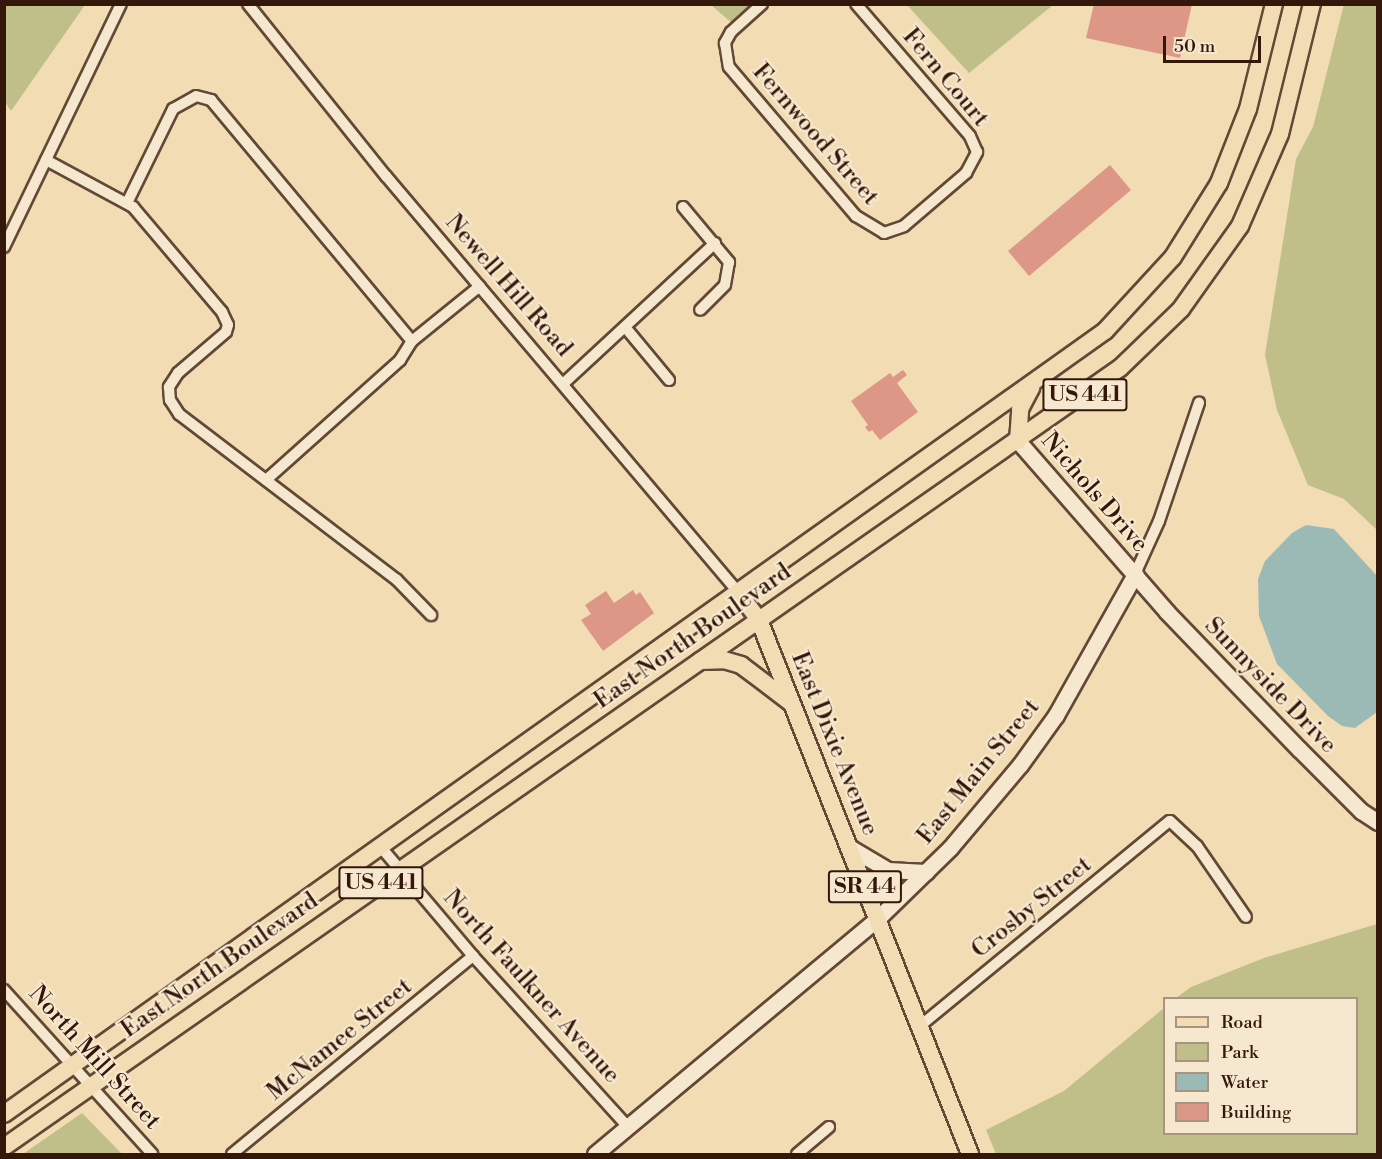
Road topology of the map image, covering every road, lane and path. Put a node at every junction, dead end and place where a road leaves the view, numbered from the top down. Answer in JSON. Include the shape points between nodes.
{"nodes":[{"id":1,"x":121,"y":4,"type":"edge"},
{"id":2,"x":248,"y":4,"type":"edge"},
{"id":3,"x":762,"y":4,"type":"edge"},
{"id":4,"x":856,"y":4,"type":"edge"},
{"id":5,"x":1274,"y":4,"type":"edge"},
{"id":6,"x":1312,"y":4,"type":"edge"},
{"id":7,"x":46,"y":160,"type":"junction"},
{"id":8,"x":127,"y":203,"type":"junction"},
{"id":9,"x":683,"y":207,"type":"dead end"},
{"id":10,"x":884,"y":233,"type":"joint"},
{"id":11,"x":716,"y":243,"type":"junction"},
{"id":12,"x":4,"y":247,"type":"edge"},
{"id":13,"x":480,"y":286,"type":"junction"},
{"id":14,"x":700,"y":310,"type":"dead end"},
{"id":15,"x":625,"y":327,"type":"junction"},
{"id":16,"x":412,"y":341,"type":"junction"},
{"id":17,"x":669,"y":380,"type":"dead end"},
{"id":18,"x":564,"y":383,"type":"junction"},
{"id":19,"x":1033,"y":384,"type":"junction"},
{"id":20,"x":1199,"y":403,"type":"dead end"},
{"id":21,"x":1018,"y":441,"type":"junction"},
{"id":22,"x":266,"y":480,"type":"junction"},
{"id":23,"x":1136,"y":574,"type":"junction"},
{"id":24,"x":738,"y":592,"type":"junction"},
{"id":25,"x":431,"y":615,"type":"dead end"},
{"id":26,"x":759,"y":620,"type":"junction"},
{"id":27,"x":699,"y":661,"type":"junction"},
{"id":28,"x":793,"y":704,"type":"junction"},
{"id":29,"x":1377,"y":822,"type":"edge"},
{"id":30,"x":380,"y":846,"type":"junction"},
{"id":31,"x":849,"y":847,"type":"junction"},
{"id":32,"x":399,"y":870,"type":"junction"},
{"id":33,"x":926,"y":872,"type":"junction"},
{"id":34,"x":1246,"y":917,"type":"dead end"},
{"id":35,"x":878,"y":919,"type":"junction"},
{"id":36,"x":473,"y":956,"type":"junction"},
{"id":37,"x":4,"y":990,"type":"edge"},
{"id":38,"x":920,"y":1026,"type":"junction"},
{"id":39,"x":75,"y":1065,"type":"junction"},
{"id":40,"x":92,"y":1085,"type":"junction"},
{"id":41,"x":4,"y":1114,"type":"edge"},
{"id":42,"x":628,"y":1127,"type":"junction"},
{"id":43,"x":829,"y":1127,"type":"dead end"},
{"id":44,"x":4,"y":1147,"type":"edge"},
{"id":45,"x":152,"y":1155,"type":"edge"},
{"id":46,"x":232,"y":1155,"type":"edge"},
{"id":47,"x":595,"y":1155,"type":"edge"},
{"id":48,"x":798,"y":1155,"type":"edge"},
{"id":49,"x":970,"y":1155,"type":"edge"}],
"edges":[{"from":1,"to":7,"type":"street"},
{"from":2,"to":13,"type":"street","name":"Newell Hill Road"},
{"from":3,"to":10,"type":"street","name":"Fernwood Street","via":[[731,32],[724,54],[740,81],[856,216]]},
{"from":4,"to":10,"type":"street","name":"Fern Court","via":[[970,136],[977,152],[966,173],[904,226]]},
{"from":5,"to":19,"type":"main road","name":"East North Boulevard","number":"US 441","via":[[1256,81],[1223,174],[1173,257],[1105,331]]},
{"from":6,"to":21,"type":"main road","name":"East North Boulevard","number":"US 441","via":[[1280,134],[1255,195],[1204,281],[1156,336],[1120,368]]},
{"from":7,"to":8,"type":"street"},
{"from":7,"to":12,"type":"street"},
{"from":8,"to":16,"type":"street","via":[[173,109],[196,96],[211,100]]},
{"from":8,"to":22,"type":"street","via":[[222,312],[228,325],[226,332],[178,373],[169,387],[170,400],[179,414]]},
{"from":9,"to":11,"type":"street"},
{"from":11,"to":14,"type":"street","via":[[729,261],[728,277],[716,297]]},
{"from":11,"to":15,"type":"street"},
{"from":13,"to":16,"type":"street"},
{"from":13,"to":18,"type":"street","name":"Newell Hill Road"},
{"from":15,"to":17,"type":"street"},
{"from":15,"to":18,"type":"street"},
{"from":16,"to":22,"type":"street","via":[[400,360]]},
{"from":18,"to":24,"type":"street","name":"Newell Hill Road"},
{"from":19,"to":21,"type":"main road","via":[[1020,409]]},
{"from":19,"to":24,"type":"main road","name":"East North Boulevard","number":"US 441"},
{"from":20,"to":23,"type":"street","name":"East Main Street"},
{"from":21,"to":23,"type":"street","name":"Nichols Drive"},
{"from":21,"to":26,"type":"main road","name":"East North Boulevard","number":"US 441"},
{"from":22,"to":25,"type":"street","via":[[397,580]]},
{"from":23,"to":29,"type":"street","name":"Sunnyside Drive","via":[[1291,741]]},
{"from":23,"to":33,"type":"street","name":"East Main Street","via":[[1081,675],[1040,738],[983,811]]},
{"from":24,"to":26,"type":"main road","number":"SR 44"},
{"from":24,"to":30,"type":"main road","name":"East North Boulevard","number":"US 441"},
{"from":26,"to":27,"type":"main road","name":"East North Boulevard","number":"US 441"},
{"from":26,"to":28,"type":"main road","name":"East Dixie Avenue","number":"SR 44"},
{"from":27,"to":28,"type":"main road","via":[[724,660],[741,665]]},
{"from":27,"to":32,"type":"main road","name":"East North Boulevard","number":"US 441"},
{"from":28,"to":31,"type":"main road","name":"East Dixie Avenue","number":"SR 44"},
{"from":30,"to":32,"type":"street","name":"North Faulkner Avenue"},
{"from":30,"to":39,"type":"main road","name":"East North Boulevard","number":"US 441"},
{"from":31,"to":33,"type":"street","via":[[888,870]]},
{"from":31,"to":35,"type":"main road","name":"East Dixie Avenue","number":"SR 44"},
{"from":32,"to":36,"type":"street","name":"North Faulkner Avenue"},
{"from":32,"to":40,"type":"main road","name":"East North Boulevard","number":"US 441"},
{"from":33,"to":35,"type":"street","name":"East Main Street"},
{"from":34,"to":38,"type":"street","name":"Crosby Street","via":[[1197,846],[1170,821]]},
{"from":35,"to":38,"type":"main road","name":"East Dixie Avenue","number":"SR 44"},
{"from":35,"to":42,"type":"street","name":"East Main Street"},
{"from":36,"to":42,"type":"street","name":"North Faulkner Avenue"},
{"from":36,"to":46,"type":"street","name":"McNamee Street"},
{"from":37,"to":39,"type":"street","name":"North Mill Street"},
{"from":38,"to":49,"type":"main road","name":"East Dixie Avenue","number":"SR 44"},
{"from":39,"to":40,"type":"street","name":"North Mill Street"},
{"from":39,"to":41,"type":"main road","name":"East North Boulevard","number":"US 441"},
{"from":40,"to":44,"type":"main road","name":"East North Boulevard","number":"US 441"},
{"from":40,"to":45,"type":"street","name":"North Mill Street"},
{"from":42,"to":47,"type":"street","name":"East Main Street"},
{"from":43,"to":48,"type":"street"}]}
